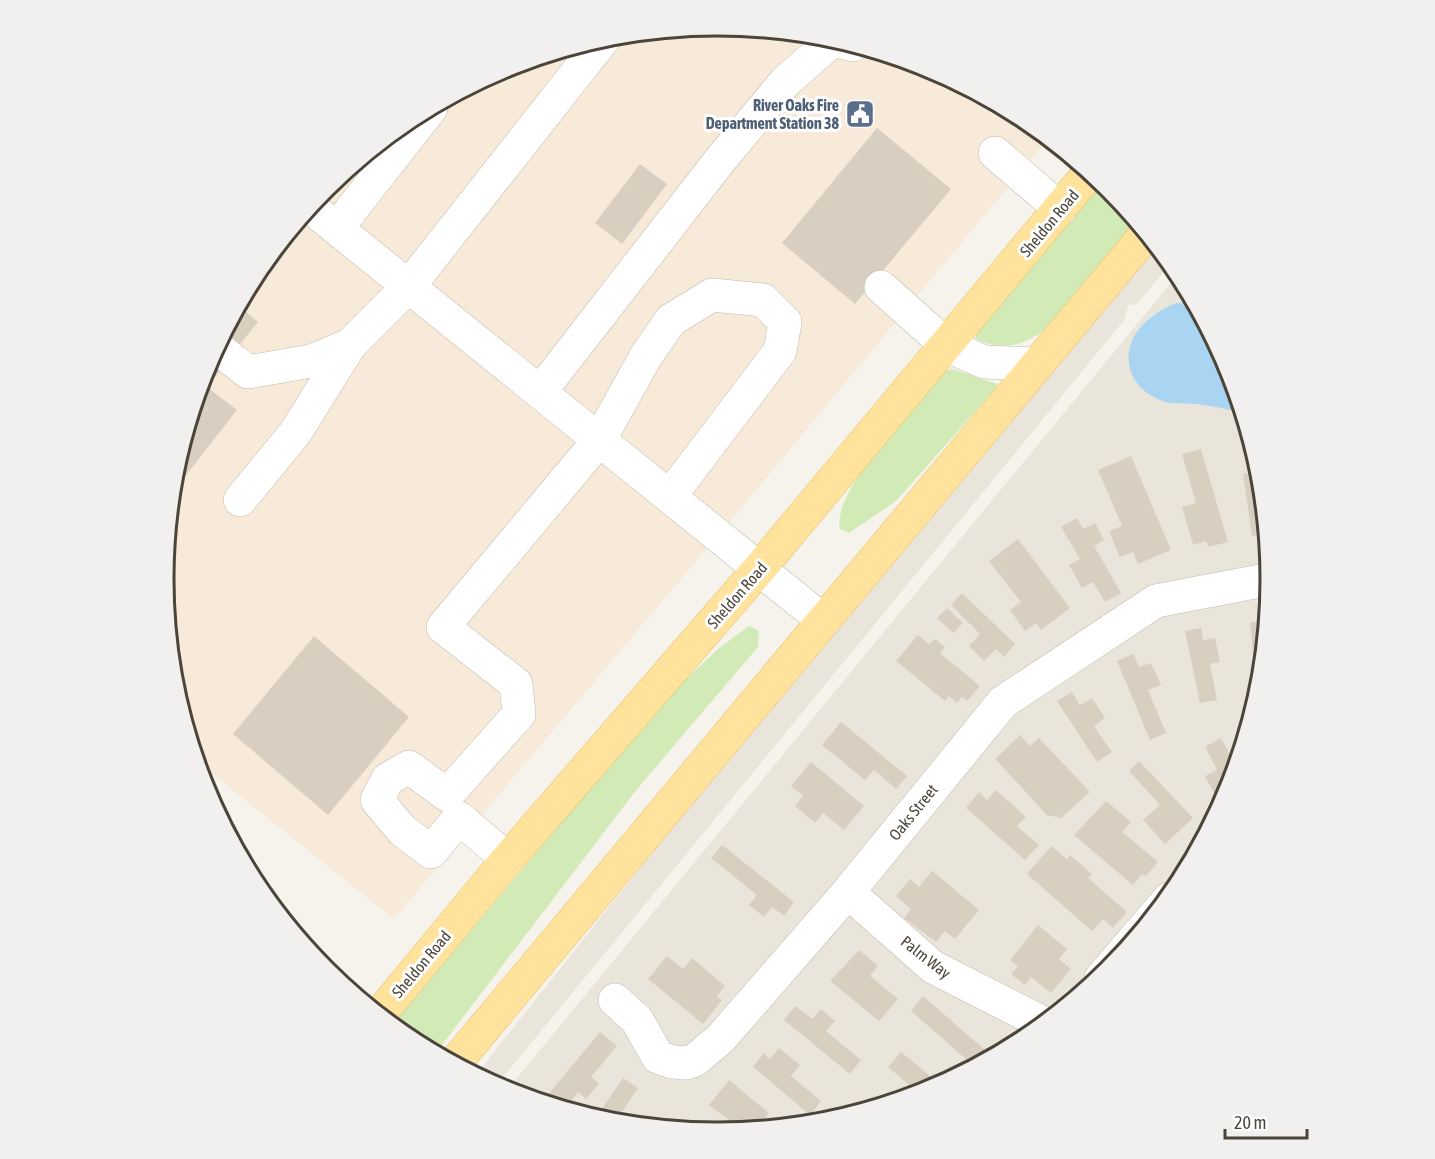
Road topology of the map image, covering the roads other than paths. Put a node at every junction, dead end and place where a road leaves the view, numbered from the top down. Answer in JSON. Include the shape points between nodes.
{"nodes":[{"id":1,"x":826,"y":46,"type":"edge"},
{"id":2,"x":595,"y":50,"type":"edge"},
{"id":3,"x":415,"y":129,"type":"edge"},
{"id":4,"x":995,"y":153,"type":"dead end"},
{"id":5,"x":1084,"y":179,"type":"edge"},
{"id":6,"x":1060,"y":209,"type":"junction"},
{"id":7,"x":317,"y":212,"type":"edge"},
{"id":8,"x":337,"y":228,"type":"junction"},
{"id":9,"x":1141,"y":240,"type":"edge"},
{"id":10,"x":409,"y":286,"type":"junction"},
{"id":11,"x":881,"y":287,"type":"dead end"},
{"id":12,"x":350,"y":345,"type":"junction"},
{"id":13,"x":946,"y":345,"type":"junction"},
{"id":14,"x":224,"y":353,"type":"edge"},
{"id":15,"x":1038,"y":364,"type":"junction"},
{"id":16,"x":540,"y":392,"type":"junction"},
{"id":17,"x":600,"y":439,"type":"junction"},
{"id":18,"x":670,"y":496,"type":"junction"},
{"id":19,"x":240,"y":500,"type":"dead end"},
{"id":20,"x":760,"y":568,"type":"junction"},
{"id":21,"x":1261,"y":581,"type":"edge"},
{"id":22,"x":824,"y":621,"type":"junction"},
{"id":23,"x":508,"y":859,"type":"junction"},
{"id":24,"x":848,"y":892,"type":"junction"},
{"id":25,"x":615,"y":1000,"type":"dead end"},
{"id":26,"x":384,"y":1009,"type":"edge"},
{"id":27,"x":1036,"y":1019,"type":"edge"},
{"id":28,"x":460,"y":1057,"type":"edge"}],
"edges":[{"from":1,"to":16,"type":"street","via":[[786,81],[720,159]]},
{"from":2,"to":10,"type":"street"},
{"from":3,"to":8,"type":"street"},
{"from":4,"to":6,"type":"street"},
{"from":5,"to":6,"type":"main road","name":"Sheldon Road"},
{"from":6,"to":13,"type":"main road","name":"Sheldon Road"},
{"from":7,"to":8,"type":"street"},
{"from":8,"to":10,"type":"street"},
{"from":9,"to":15,"type":"main road"},
{"from":10,"to":12,"type":"street"},
{"from":10,"to":16,"type":"street"},
{"from":11,"to":13,"type":"street"},
{"from":12,"to":14,"type":"street","via":[[311,361],[248,372]]},
{"from":12,"to":19,"type":"street","via":[[295,433]]},
{"from":13,"to":15,"type":"street","via":[[984,362]]},
{"from":13,"to":20,"type":"main road","name":"Sheldon Road"},
{"from":15,"to":22,"type":"main road"},
{"from":16,"to":17,"type":"street"},
{"from":17,"to":18,"type":"street"},
{"from":17,"to":18,"type":"street","via":[[646,356],[671,320],[712,295],[763,300],[785,322],[780,351]]},
{"from":17,"to":23,"type":"street","via":[[443,627],[516,684],[519,714],[453,806]]},
{"from":18,"to":20,"type":"street"},
{"from":20,"to":22,"type":"street"},
{"from":20,"to":23,"type":"main road","name":"Sheldon Road"},
{"from":21,"to":24,"type":"street","name":"Oaks Street","via":[[1156,601],[1003,702]]},
{"from":22,"to":28,"type":"main road"},
{"from":23,"to":26,"type":"main road","name":"Sheldon Road"},
{"from":24,"to":25,"type":"street","name":"Oaks Street","via":[[721,1038],[695,1060],[673,1062],[658,1057],[637,1020]]},
{"from":24,"to":27,"type":"street","name":"Palm Way","via":[[933,967]]}]}
